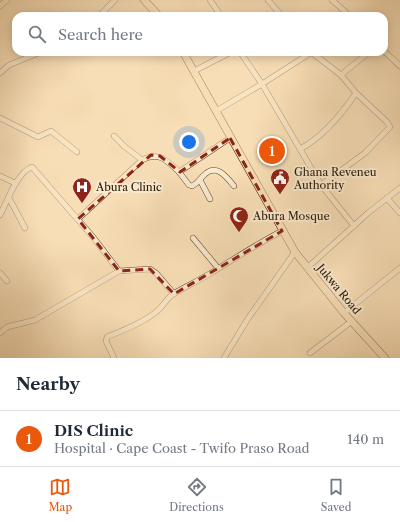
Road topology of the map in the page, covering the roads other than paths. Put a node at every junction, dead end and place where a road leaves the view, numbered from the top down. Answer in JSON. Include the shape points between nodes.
{"nodes":[{"id":1,"x":7,"y":0,"type":"edge"},
{"id":2,"x":115,"y":0,"type":"edge"},
{"id":3,"x":144,"y":0,"type":"edge"},
{"id":4,"x":210,"y":0,"type":"edge"},
{"id":5,"x":268,"y":0,"type":"edge"},
{"id":6,"x":332,"y":0,"type":"edge"},
{"id":7,"x":1,"y":4,"type":"edge"},
{"id":8,"x":103,"y":12,"type":"edge"},
{"id":9,"x":155,"y":12,"type":"edge"},
{"id":10,"x":218,"y":12,"type":"edge"},
{"id":11,"x":278,"y":12,"type":"edge"},
{"id":12,"x":346,"y":12,"type":"edge"},
{"id":13,"x":388,"y":55,"type":"edge"},
{"id":14,"x":32,"y":56,"type":"edge"},
{"id":15,"x":185,"y":56,"type":"edge"},
{"id":16,"x":222,"y":56,"type":"edge"},
{"id":17,"x":243,"y":56,"type":"edge"},
{"id":18,"x":306,"y":56,"type":"edge"},
{"id":19,"x":317,"y":56,"type":"edge"},
{"id":20,"x":364,"y":56,"type":"edge"},
{"id":21,"x":400,"y":66,"type":"edge"},
{"id":22,"x":194,"y":71,"type":"junction"},
{"id":23,"x":0,"y":73,"type":"edge"},
{"id":24,"x":341,"y":75,"type":"junction"},
{"id":25,"x":262,"y":84,"type":"junction"},
{"id":26,"x":356,"y":93,"type":"junction"},
{"id":27,"x":216,"y":111,"type":"junction"},
{"id":28,"x":0,"y":118,"type":"edge"},
{"id":29,"x":114,"y":136,"type":"dead end"},
{"id":30,"x":230,"y":138,"type":"junction"},
{"id":31,"x":300,"y":149,"type":"junction"},
{"id":32,"x":77,"y":152,"type":"dead end"},
{"id":33,"x":142,"y":160,"type":"junction"},
{"id":34,"x":179,"y":172,"type":"junction"},
{"id":35,"x":0,"y":176,"type":"edge"},
{"id":36,"x":200,"y":180,"type":"junction"},
{"id":37,"x":15,"y":183,"type":"junction"},
{"id":38,"x":321,"y":185,"type":"junction"},
{"id":39,"x":234,"y":186,"type":"dead end"},
{"id":40,"x":400,"y":188,"type":"edge"},
{"id":41,"x":9,"y":198,"type":"junction"},
{"id":42,"x":387,"y":198,"type":"junction"},
{"id":43,"x":210,"y":199,"type":"dead end"},
{"id":44,"x":400,"y":213,"type":"edge"},
{"id":45,"x":0,"y":215,"type":"edge"},
{"id":46,"x":78,"y":219,"type":"junction"},
{"id":47,"x":354,"y":226,"type":"junction"},
{"id":48,"x":26,"y":228,"type":"dead end"},
{"id":49,"x":282,"y":231,"type":"junction"},
{"id":50,"x":193,"y":238,"type":"dead end"},
{"id":51,"x":295,"y":252,"type":"junction"},
{"id":52,"x":218,"y":268,"type":"junction"},
{"id":53,"x":307,"y":268,"type":"junction"},
{"id":54,"x":400,"y":268,"type":"edge"},
{"id":55,"x":119,"y":271,"type":"junction"},
{"id":56,"x":0,"y":272,"type":"edge"},
{"id":57,"x":7,"y":281,"type":"dead end"},
{"id":58,"x":174,"y":294,"type":"junction"},
{"id":59,"x":344,"y":313,"type":"junction"},
{"id":60,"x":352,"y":321,"type":"junction"},
{"id":61,"x":0,"y":333,"type":"edge"},
{"id":62,"x":310,"y":353,"type":"dead end"},
{"id":63,"x":114,"y":358,"type":"edge"},
{"id":64,"x":224,"y":358,"type":"edge"},
{"id":65,"x":385,"y":358,"type":"edge"}],
"edges":[{"from":1,"to":7,"type":"street"},
{"from":2,"to":8,"type":"street"},
{"from":3,"to":9,"type":"main road"},
{"from":4,"to":10,"type":"street"},
{"from":5,"to":11,"type":"street"},
{"from":6,"to":12,"type":"street"},
{"from":13,"to":21,"type":"street"},
{"from":14,"to":23,"type":"street"},
{"from":15,"to":22,"type":"main road","name":"Jukwa Road"},
{"from":16,"to":22,"type":"street"},
{"from":17,"to":25,"type":"street"},
{"from":18,"to":25,"type":"street"},
{"from":19,"to":24,"type":"street"},
{"from":20,"to":24,"type":"street"},
{"from":22,"to":27,"type":"main road","name":"Jukwa Road"},
{"from":24,"to":26,"type":"street"},
{"from":25,"to":27,"type":"street"},
{"from":25,"to":31,"type":"street"},
{"from":26,"to":31,"type":"street","via":[[330,126],[316,140]]},
{"from":26,"to":38,"type":"street","via":[[390,127],[365,153]]},
{"from":27,"to":30,"type":"main road","name":"Jukwa Road"},
{"from":28,"to":32,"type":"street","via":[[38,137],[51,131]]},
{"from":29,"to":33,"type":"street"},
{"from":30,"to":34,"type":"street"},
{"from":30,"to":49,"type":"main road","name":"Jukwa Road"},
{"from":31,"to":38,"type":"street"},
{"from":33,"to":34,"type":"street","via":[[151,155],[160,156]]},
{"from":33,"to":46,"type":"street"},
{"from":34,"to":36,"type":"street","via":[[189,185],[192,186]]},
{"from":35,"to":37,"type":"street"},
{"from":36,"to":39,"type":"street","via":[[209,171],[216,170],[224,174]]},
{"from":36,"to":43,"type":"street"},
{"from":37,"to":41,"type":"street"},
{"from":37,"to":46,"type":"street","via":[[30,168],[35,168]]},
{"from":38,"to":47,"type":"street"},
{"from":40,"to":42,"type":"street"},
{"from":41,"to":45,"type":"street"},
{"from":41,"to":48,"type":"street"},
{"from":42,"to":44,"type":"street"},
{"from":42,"to":47,"type":"street"},
{"from":46,"to":55,"type":"street"},
{"from":47,"to":53,"type":"street"},
{"from":49,"to":51,"type":"main road","name":"Jukwa Road"},
{"from":49,"to":52,"type":"street","via":[[248,248]]},
{"from":50,"to":52,"type":"street"},
{"from":51,"to":53,"type":"main road","name":"Jukwa Road"},
{"from":51,"to":64,"type":"street","via":[[246,320]]},
{"from":52,"to":58,"type":"street"},
{"from":53,"to":59,"type":"main road","name":"Jukwa Road"},
{"from":54,"to":59,"type":"street"},
{"from":55,"to":58,"type":"street","via":[[153,271]]},
{"from":55,"to":61,"type":"street","via":[[35,320],[7,327]]},
{"from":56,"to":57,"type":"street"},
{"from":58,"to":63,"type":"street","via":[[151,315],[107,337],[106,341]]},
{"from":59,"to":60,"type":"main road","name":"Jukwa Road"},
{"from":60,"to":62,"type":"street"},
{"from":60,"to":65,"type":"main road","name":"Jukwa Road"}]}
